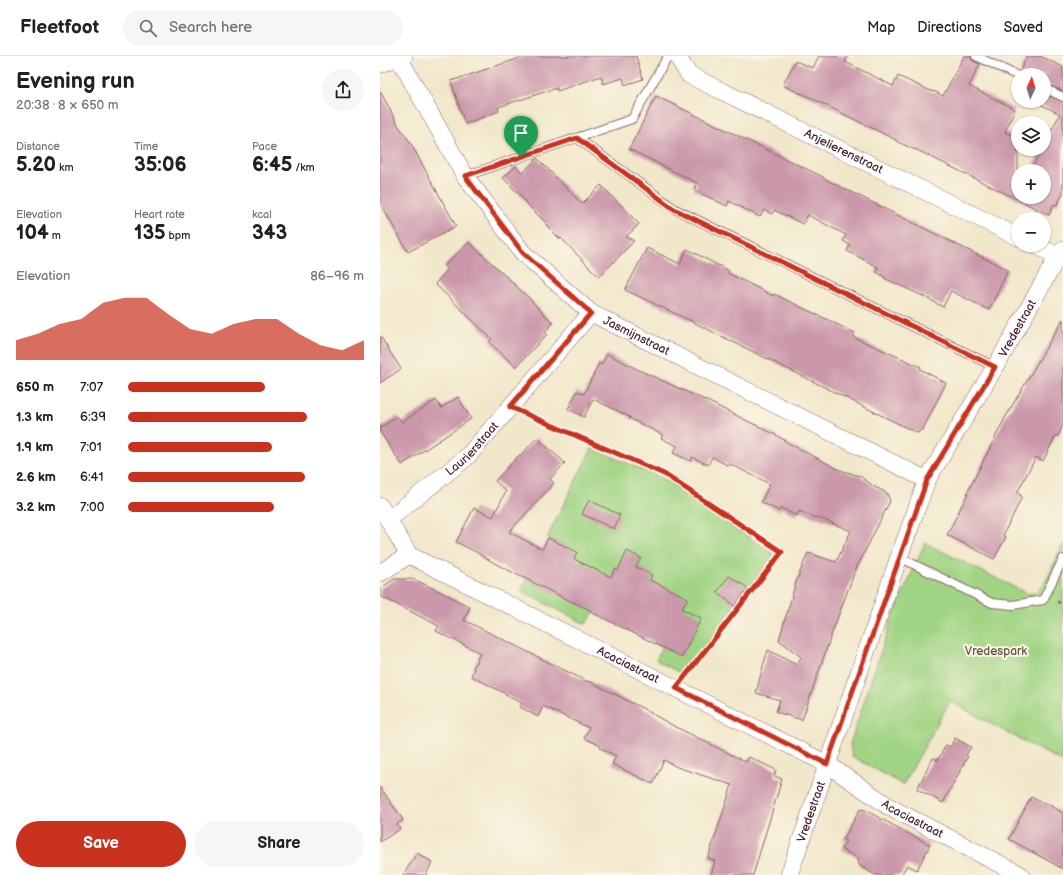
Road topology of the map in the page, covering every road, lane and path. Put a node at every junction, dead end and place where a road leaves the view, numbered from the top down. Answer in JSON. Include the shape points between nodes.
{"nodes":[{"id":1,"x":668,"y":56,"type":"edge"},
{"id":2,"x":677,"y":56,"type":"edge"},
{"id":3,"x":976,"y":56,"type":"edge"},
{"id":4,"x":401,"y":57,"type":"edge"},
{"id":5,"x":380,"y":64,"type":"edge"},
{"id":6,"x":1011,"y":73,"type":"edge"},
{"id":7,"x":1051,"y":91,"type":"edge"},
{"id":8,"x":1063,"y":97,"type":"edge"},
{"id":9,"x":577,"y":138,"type":"junction"},
{"id":10,"x":465,"y":176,"type":"junction"},
{"id":11,"x":1011,"y":234,"type":"edge"},
{"id":12,"x":1060,"y":253,"type":"edge"},
{"id":13,"x":591,"y":313,"type":"junction"},
{"id":14,"x":995,"y":367,"type":"junction"},
{"id":15,"x":510,"y":407,"type":"junction"},
{"id":16,"x":927,"y":480,"type":"junction"},
{"id":17,"x":384,"y":512,"type":"edge"},
{"id":18,"x":409,"y":555,"type":"junction"},
{"id":19,"x":899,"y":557,"type":"junction"},
{"id":20,"x":1063,"y":559,"type":"edge"},
{"id":21,"x":380,"y":573,"type":"edge"},
{"id":22,"x":1063,"y":601,"type":"edge"},
{"id":23,"x":1059,"y":602,"type":"dead end"},
{"id":24,"x":676,"y":688,"type":"junction"},
{"id":25,"x":827,"y":764,"type":"junction"},
{"id":26,"x":789,"y":875,"type":"edge"},
{"id":27,"x":1021,"y":875,"type":"edge"}],
"edges":[{"from":1,"to":9,"type":"lane","via":[[632,119]]},
{"from":2,"to":11,"type":"street","name":"Anjelierenstraat","via":[[689,74]]},
{"from":3,"to":6,"type":"lane"},
{"from":4,"to":5,"type":"street"},
{"from":4,"to":10,"type":"street","name":"Jasmijnstraat"},
{"from":7,"to":8,"type":"lane"},
{"from":9,"to":10,"type":"lane"},
{"from":9,"to":14,"type":"lane","via":[[674,209]]},
{"from":10,"to":13,"type":"street","name":"Jasmijnstraat","via":[[523,253]]},
{"from":12,"to":14,"type":"street","name":"Vredestraat"},
{"from":13,"to":15,"type":"street","name":"Laurierstraat"},
{"from":13,"to":16,"type":"street","name":"Jasmijnstraat"},
{"from":14,"to":16,"type":"street","name":"Vredestraat"},
{"from":15,"to":17,"type":"street","name":"Laurierstraat","via":[[467,457]]},
{"from":15,"to":24,"type":"path","via":[[664,474],[782,552]]},
{"from":16,"to":19,"type":"street","name":"Vredestraat"},
{"from":17,"to":18,"type":"street"},
{"from":18,"to":21,"type":"street"},
{"from":18,"to":24,"type":"street","name":"Acaciastraat"},
{"from":19,"to":20,"type":"lane","via":[[992,603],[1012,605],[1043,600]]},
{"from":19,"to":25,"type":"street","name":"Vredestraat"},
{"from":22,"to":23,"type":"path"},
{"from":24,"to":25,"type":"street","name":"Acaciastraat"},
{"from":25,"to":26,"type":"street","name":"Vredestraat"},
{"from":25,"to":27,"type":"street","name":"Acaciastraat","via":[[891,808]]}]}
